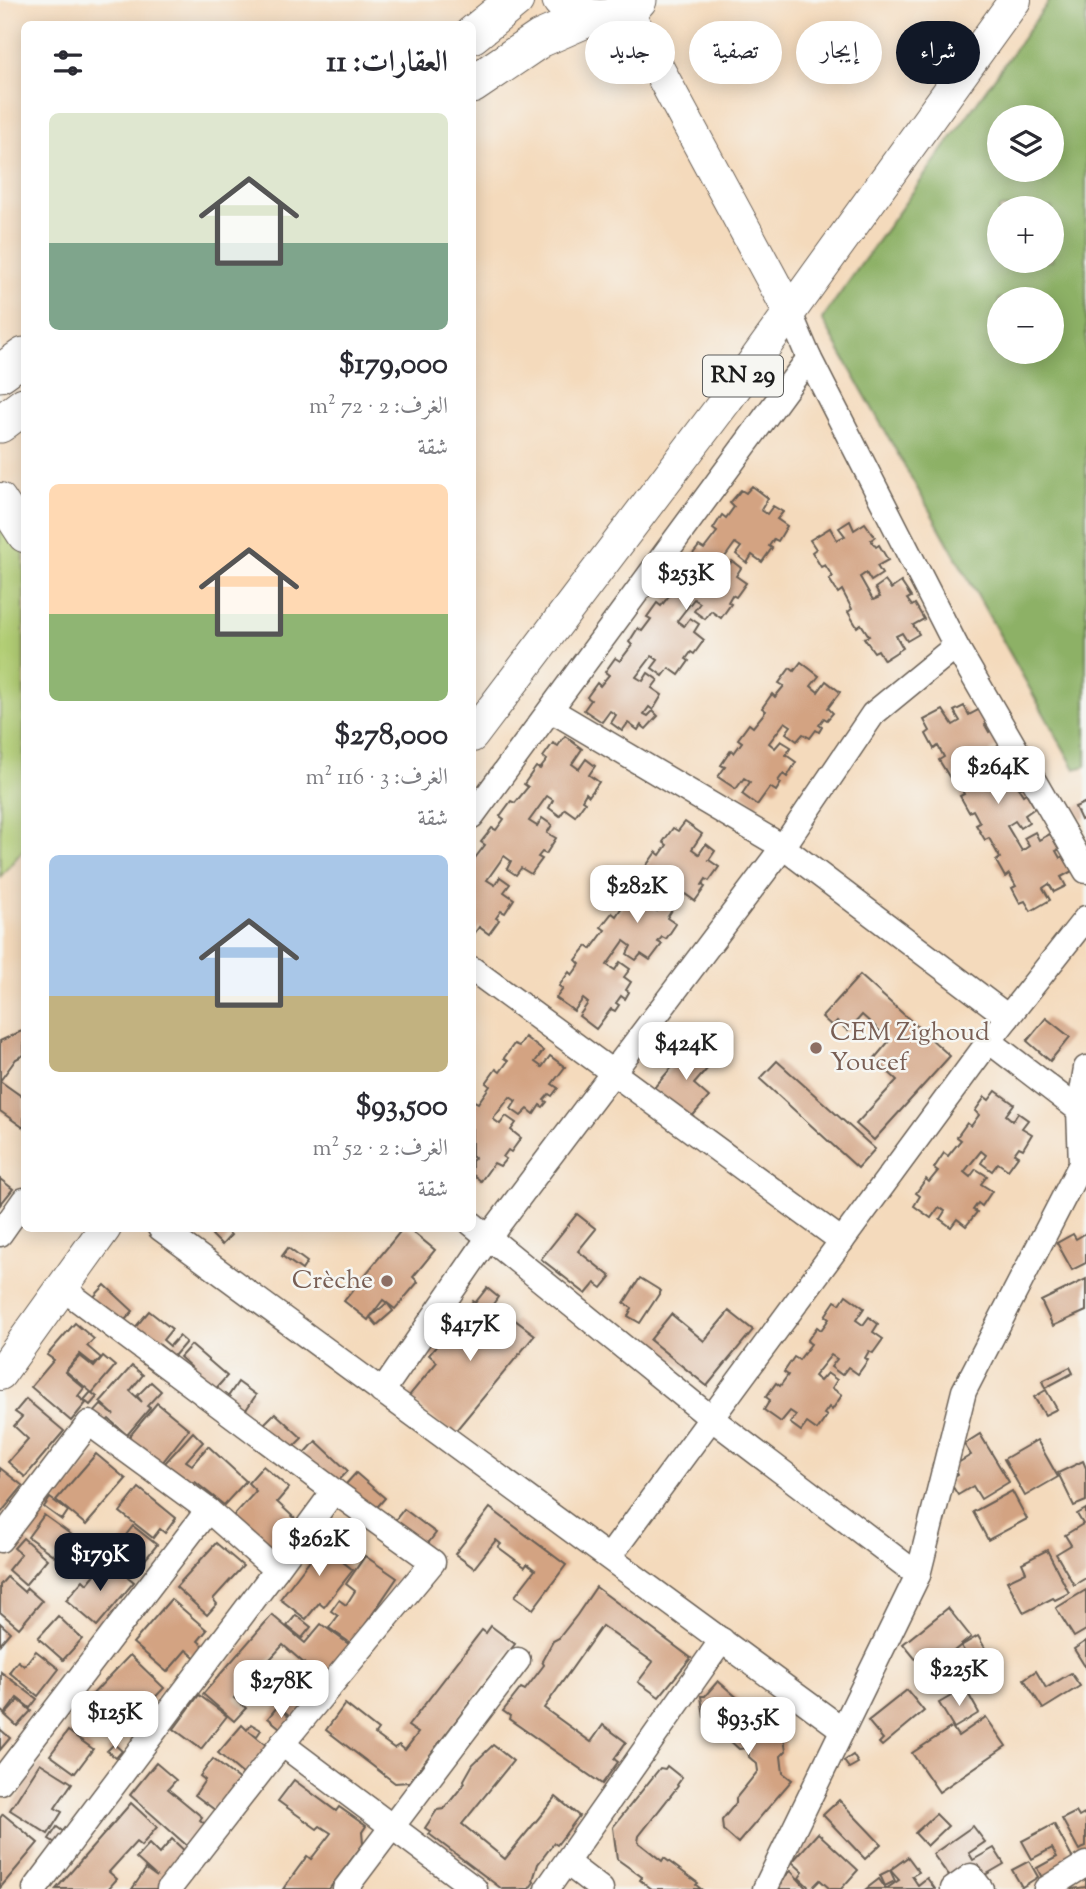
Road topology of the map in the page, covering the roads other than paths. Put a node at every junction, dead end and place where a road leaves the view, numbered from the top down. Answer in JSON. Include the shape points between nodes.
{"nodes":[{"id":1,"x":515,"y":0,"type":"edge"},
{"id":2,"x":632,"y":6,"type":"edge"},
{"id":3,"x":1010,"y":6,"type":"edge"},
{"id":4,"x":575,"y":9,"type":"edge"},
{"id":5,"x":476,"y":32,"type":"edge"},
{"id":6,"x":476,"y":82,"type":"edge"},
{"id":7,"x":789,"y":311,"type":"junction"},
{"id":8,"x":21,"y":358,"type":"edge"},
{"id":9,"x":809,"y":358,"type":"junction"},
{"id":10,"x":0,"y":373,"type":"edge"},
{"id":11,"x":21,"y":408,"type":"edge"},
{"id":12,"x":0,"y":424,"type":"edge"},
{"id":13,"x":0,"y":499,"type":"edge"},
{"id":14,"x":21,"y":531,"type":"edge"},
{"id":15,"x":956,"y":646,"type":"junction"},
{"id":16,"x":551,"y":710,"type":"junction"},
{"id":17,"x":476,"y":731,"type":"edge"},
{"id":18,"x":476,"y":812,"type":"edge"},
{"id":19,"x":783,"y":847,"type":"junction"},
{"id":20,"x":1086,"y":871,"type":"edge"},
{"id":21,"x":1086,"y":918,"type":"edge"},
{"id":22,"x":476,"y":972,"type":"edge"},
{"id":23,"x":1008,"y":1017,"type":"junction"},
{"id":24,"x":989,"y":1041,"type":"junction"},
{"id":25,"x":1086,"y":1068,"type":"edge"},
{"id":26,"x":614,"y":1074,"type":"junction"},
{"id":27,"x":1079,"y":1110,"type":"junction"},
{"id":28,"x":21,"y":1204,"type":"edge"},
{"id":29,"x":481,"y":1231,"type":"edge"},
{"id":30,"x":102,"y":1232,"type":"edge"},
{"id":31,"x":165,"y":1232,"type":"edge"},
{"id":32,"x":0,"y":1234,"type":"edge"},
{"id":33,"x":842,"y":1241,"type":"junction"},
{"id":34,"x":62,"y":1288,"type":"junction"},
{"id":35,"x":0,"y":1374,"type":"edge"},
{"id":36,"x":382,"y":1392,"type":"junction"},
{"id":37,"x":711,"y":1418,"type":"junction"},
{"id":38,"x":334,"y":1491,"type":"junction"},
{"id":39,"x":208,"y":1510,"type":"junction"},
{"id":40,"x":0,"y":1540,"type":"edge"},
{"id":41,"x":608,"y":1558,"type":"junction"},
{"id":42,"x":276,"y":1570,"type":"junction"},
{"id":43,"x":918,"y":1575,"type":"junction"},
{"id":44,"x":722,"y":1640,"type":"junction"},
{"id":45,"x":518,"y":1660,"type":"dead end"},
{"id":46,"x":842,"y":1729,"type":"junction"},
{"id":47,"x":282,"y":1744,"type":"junction"},
{"id":48,"x":0,"y":1782,"type":"edge"},
{"id":49,"x":392,"y":1827,"type":"junction"},
{"id":50,"x":567,"y":1864,"type":"junction"},
{"id":51,"x":1086,"y":1864,"type":"edge"},
{"id":52,"x":35,"y":1889,"type":"edge"},
{"id":53,"x":169,"y":1889,"type":"edge"},
{"id":54,"x":345,"y":1889,"type":"edge"},
{"id":55,"x":475,"y":1889,"type":"edge"},
{"id":56,"x":547,"y":1889,"type":"edge"},
{"id":57,"x":601,"y":1889,"type":"edge"},
{"id":58,"x":765,"y":1889,"type":"edge"},
{"id":59,"x":953,"y":1889,"type":"edge"},
{"id":60,"x":981,"y":1889,"type":"edge"},
{"id":61,"x":1046,"y":1889,"type":"edge"}],
"edges":[{"from":1,"to":5,"type":"highway"},
{"from":2,"to":4,"type":"highway","via":[[601,19]]},
{"from":2,"to":7,"type":"main road"},
{"from":3,"to":7,"type":"main road","number":"RN 29"},
{"from":4,"to":6,"type":"highway"},
{"from":7,"to":9,"type":"street"},
{"from":7,"to":17,"type":"main road","number":"RN 29"},
{"from":8,"to":10,"type":"highway"},
{"from":9,"to":15,"type":"street"},
{"from":9,"to":16,"type":"street"},
{"from":11,"to":12,"type":"highway"},
{"from":13,"to":14,"type":"main road"},
{"from":15,"to":19,"type":"street","via":[[873,715]]},
{"from":15,"to":20,"type":"street"},
{"from":16,"to":18,"type":"street"},
{"from":16,"to":19,"type":"street"},
{"from":19,"to":23,"type":"street"},
{"from":19,"to":26,"type":"street"},
{"from":21,"to":23,"type":"street"},
{"from":22,"to":26,"type":"street"},
{"from":23,"to":24,"type":"street"},
{"from":24,"to":27,"type":"street"},
{"from":24,"to":33,"type":"street"},
{"from":25,"to":27,"type":"street"},
{"from":26,"to":29,"type":"street"},
{"from":26,"to":33,"type":"street"},
{"from":27,"to":43,"type":"street","via":[[1081,1164],[964,1391]]},
{"from":28,"to":32,"type":"street"},
{"from":29,"to":36,"type":"street"},
{"from":29,"to":37,"type":"street"},
{"from":30,"to":34,"type":"main road"},
{"from":31,"to":36,"type":"street"},
{"from":33,"to":37,"type":"street"},
{"from":34,"to":35,"type":"main road"},
{"from":34,"to":38,"type":"street"},
{"from":36,"to":41,"type":"street"},
{"from":37,"to":41,"type":"street"},
{"from":37,"to":43,"type":"street"},
{"from":38,"to":42,"type":"street"},
{"from":38,"to":47,"type":"street","via":[[433,1562]]},
{"from":39,"to":40,"type":"street","via":[[89,1423]]},
{"from":39,"to":42,"type":"street"},
{"from":39,"to":48,"type":"street"},
{"from":41,"to":44,"type":"street"},
{"from":42,"to":52,"type":"street"},
{"from":43,"to":46,"type":"street"},
{"from":44,"to":46,"type":"street"},
{"from":44,"to":50,"type":"street"},
{"from":45,"to":49,"type":"street"},
{"from":46,"to":58,"type":"street"},
{"from":47,"to":49,"type":"street"},
{"from":47,"to":53,"type":"street"},
{"from":49,"to":54,"type":"street"},
{"from":49,"to":55,"type":"street"},
{"from":50,"to":56,"type":"street"},
{"from":50,"to":57,"type":"street"},
{"from":51,"to":61,"type":"street"},
{"from":59,"to":60,"type":"street","via":[[971,1876]]}]}
